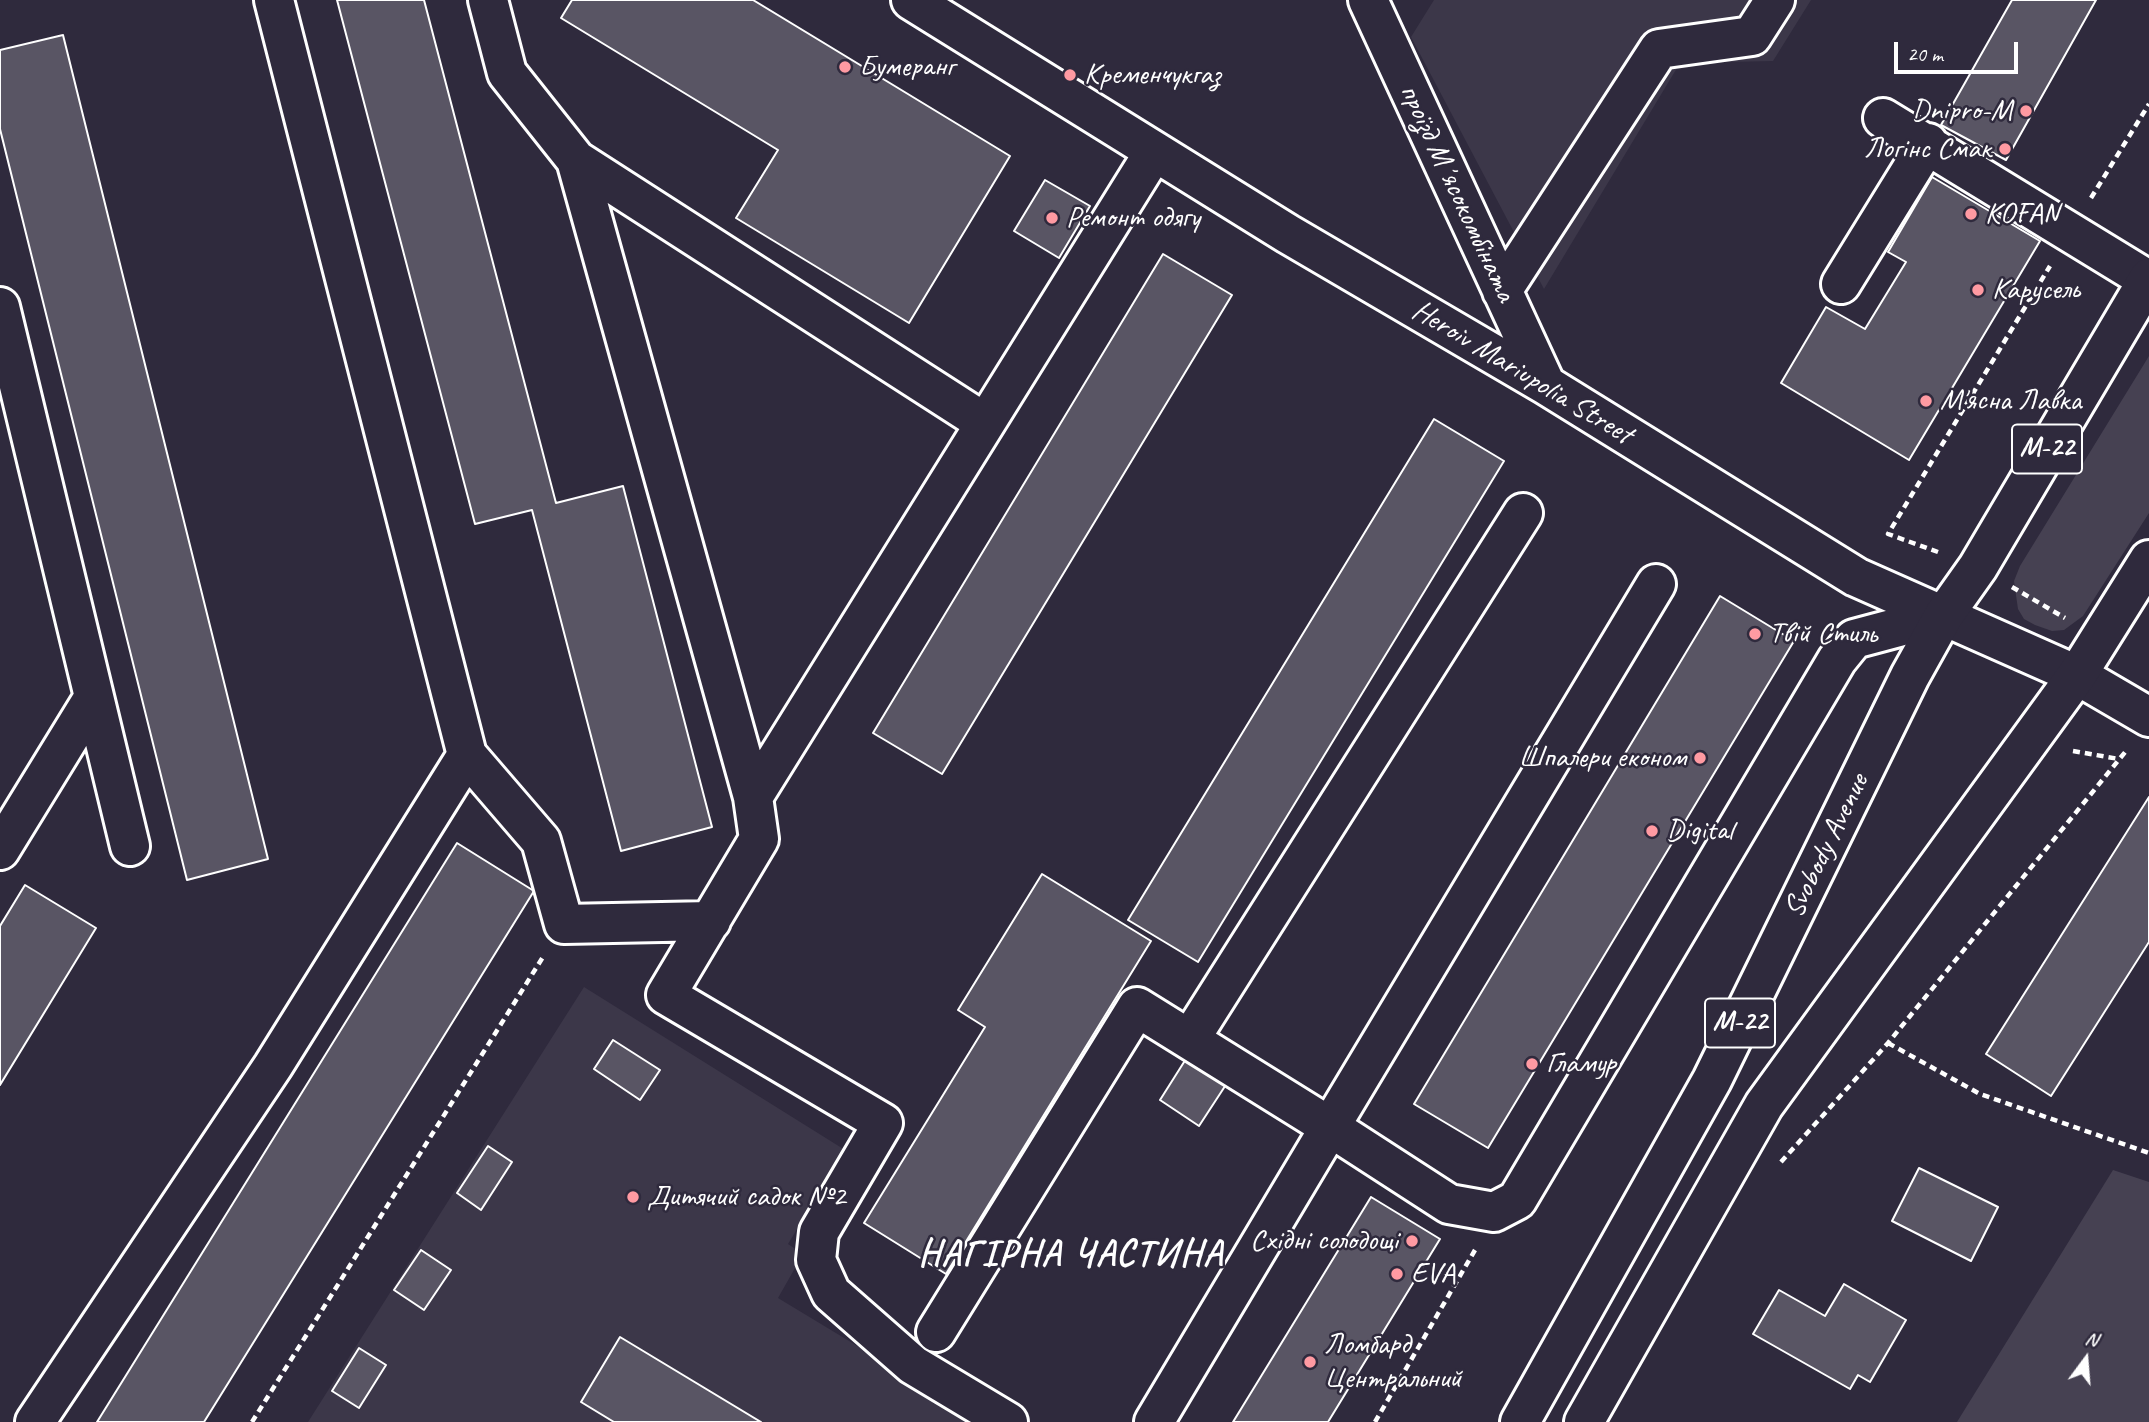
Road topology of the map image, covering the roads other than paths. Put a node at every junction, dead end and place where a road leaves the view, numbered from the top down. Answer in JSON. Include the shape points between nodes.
{"nodes":[{"id":1,"x":274,"y":0,"type":"edge"},
{"id":2,"x":488,"y":0,"type":"edge"},
{"id":3,"x":911,"y":0,"type":"edge"},
{"id":4,"x":1368,"y":0,"type":"edge"},
{"id":5,"x":1775,"y":0,"type":"edge"},
{"id":6,"x":1883,"y":118,"type":"dead end"},
{"id":7,"x":1928,"y":144,"type":"junction"},
{"id":8,"x":1154,"y":152,"type":"junction"},
{"id":9,"x":576,"y":160,"type":"junction"},
{"id":10,"x":2148,"y":279,"type":"edge"},
{"id":11,"x":1841,"y":284,"type":"dead end"},
{"id":12,"x":1502,"y":291,"type":"junction"},
{"id":13,"x":0,"y":307,"type":"edge"},
{"id":14,"x":1546,"y":386,"type":"junction"},
{"id":15,"x":985,"y":423,"type":"junction"},
{"id":16,"x":1523,"y":513,"type":"dead end"},
{"id":17,"x":2149,"y":560,"type":"edge"},
{"id":18,"x":1856,"y":577,"type":"junction"},
{"id":19,"x":1656,"y":584,"type":"dead end"},
{"id":20,"x":1944,"y":615,"type":"junction"},
{"id":21,"x":1854,"y":639,"type":"junction"},
{"id":22,"x":2077,"y":675,"type":"junction"},
{"id":23,"x":94,"y":696,"type":"junction"},
{"id":24,"x":2142,"y":729,"type":"edge"},
{"id":25,"x":467,"y":755,"type":"junction"},
{"id":26,"x":753,"y":797,"type":"junction"},
{"id":27,"x":130,"y":846,"type":"dead end"},
{"id":28,"x":0,"y":850,"type":"edge"},
{"id":29,"x":711,"y":921,"type":"junction"},
{"id":30,"x":1190,"y":1040,"type":"junction"},
{"id":31,"x":1330,"y":1127,"type":"junction"},
{"id":32,"x":936,"y":1332,"type":"dead end"},
{"id":33,"x":35,"y":1422,"type":"edge"},
{"id":34,"x":1008,"y":1422,"type":"edge"},
{"id":35,"x":1154,"y":1422,"type":"edge"},
{"id":36,"x":1520,"y":1422,"type":"edge"},
{"id":37,"x":1584,"y":1422,"type":"edge"}],
"edges":[{"from":1,"to":25,"type":"main road"},
{"from":2,"to":9,"type":"main road","via":[[507,73]]},
{"from":3,"to":8,"type":"main road","name":"Heroiv Mariupolia Street"},
{"from":4,"to":12,"type":"main road","name":"проїзд Мʼясокомбіната"},
{"from":5,"to":12,"type":"main road","via":[[1752,36],[1659,49]]},
{"from":6,"to":7,"type":"main road"},
{"from":7,"to":10,"type":"main road"},
{"from":7,"to":11,"type":"main road"},
{"from":8,"to":14,"type":"main road","name":"Heroiv Mariupolia Street"},
{"from":8,"to":15,"type":"main road"},
{"from":9,"to":15,"type":"main road"},
{"from":9,"to":26,"type":"main road"},
{"from":10,"to":20,"type":"main road","name":"Svobody Avenue","number":"М-22","via":[[1978,567]]},
{"from":12,"to":14,"type":"main road","name":"проїзд Мʼясокомбіната"},
{"from":13,"to":23,"type":"main road"},
{"from":14,"to":18,"type":"main road","name":"Heroiv Mariupolia Street"},
{"from":15,"to":26,"type":"main road"},
{"from":16,"to":30,"type":"main road"},
{"from":17,"to":22,"type":"main road","number":"М-22"},
{"from":18,"to":20,"type":"main road","name":"Heroiv Mariupolia Street"},
{"from":18,"to":21,"type":"main road"},
{"from":19,"to":31,"type":"main road"},
{"from":20,"to":21,"type":"main road"},
{"from":20,"to":22,"type":"main road","name":"Heroiv Mariupolia Street"},
{"from":20,"to":36,"type":"main road","name":"Svobody Avenue","number":"М-22","via":[[1712,1080]]},
{"from":21,"to":31,"type":"main road","via":[[1837,660],[1517,1200],[1494,1212],[1449,1203]]},
{"from":22,"to":24,"type":"main road","name":"Heroiv Mariupolia Street"},
{"from":22,"to":37,"type":"main road","number":"М-22","via":[[1763,1105]]},
{"from":23,"to":27,"type":"main road"},
{"from":23,"to":28,"type":"main road"},
{"from":25,"to":29,"type":"main road","via":[[541,841],[564,924]]},
{"from":25,"to":33,"type":"main road","via":[[273,1066]]},
{"from":26,"to":29,"type":"main road","via":[[759,839]]},
{"from":29,"to":34,"type":"main road","via":[[666,995],[883,1123],[819,1232],[816,1260],[831,1293],[913,1365]]},
{"from":30,"to":31,"type":"main road"},
{"from":30,"to":32,"type":"main road","via":[[1138,1007]]},
{"from":31,"to":35,"type":"main road"}]}
